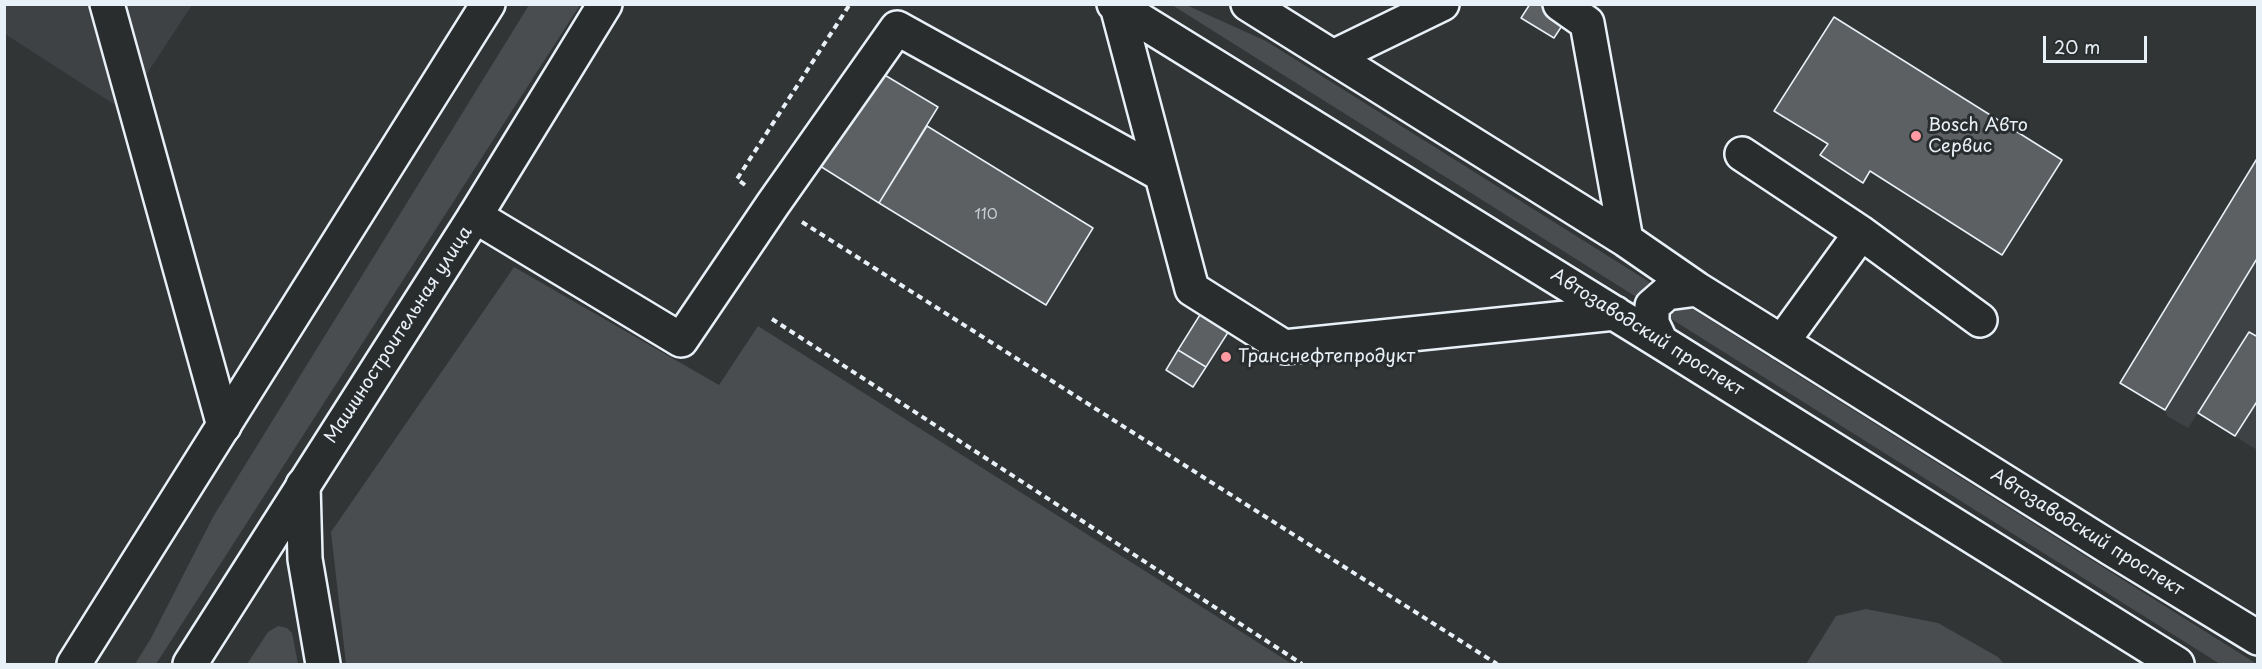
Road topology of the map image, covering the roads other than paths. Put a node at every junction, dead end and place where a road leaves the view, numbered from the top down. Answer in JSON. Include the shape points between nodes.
{"nodes":[{"id":1,"x":107,"y":4,"type":"edge"},
{"id":2,"x":488,"y":4,"type":"edge"},
{"id":3,"x":605,"y":4,"type":"edge"},
{"id":4,"x":1248,"y":4,"type":"edge"},
{"id":5,"x":1442,"y":4,"type":"edge"},
{"id":6,"x":1560,"y":4,"type":"edge"},
{"id":7,"x":1116,"y":5,"type":"edge"},
{"id":8,"x":1333,"y":57,"type":"junction"},
{"id":9,"x":1742,"y":154,"type":"dead end"},
{"id":10,"x":1161,"y":174,"type":"junction"},
{"id":11,"x":475,"y":216,"type":"junction"},
{"id":12,"x":1861,"y":233,"type":"junction"},
{"id":13,"x":1626,"y":240,"type":"junction"},
{"id":14,"x":1697,"y":289,"type":"junction"},
{"id":15,"x":1615,"y":313,"type":"junction"},
{"id":16,"x":1980,"y":320,"type":"dead end"},
{"id":17,"x":1661,"y":342,"type":"junction"},
{"id":18,"x":1782,"y":342,"type":"junction"},
{"id":19,"x":224,"y":426,"type":"junction"},
{"id":20,"x":303,"y":485,"type":"junction"},
{"id":21,"x":2258,"y":638,"type":"edge"},
{"id":22,"x":74,"y":664,"type":"edge"},
{"id":23,"x":190,"y":664,"type":"edge"},
{"id":24,"x":323,"y":664,"type":"edge"},
{"id":25,"x":2177,"y":664,"type":"edge"}],
"edges":[{"from":1,"to":19,"type":"street"},
{"from":2,"to":19,"type":"street"},
{"from":3,"to":11,"type":"street","name":"Машиностроительная улица"},
{"from":4,"to":8,"type":"street","name":"Автозаводский проспект"},
{"from":5,"to":8,"type":"street"},
{"from":6,"to":13,"type":"street","via":[[1587,23]]},
{"from":7,"to":10,"type":"street"},
{"from":7,"to":15,"type":"street","name":"Автозаводский проспект"},
{"from":8,"to":13,"type":"street","name":"Автозаводский проспект"},
{"from":9,"to":12,"type":"street"},
{"from":10,"to":11,"type":"street","via":[[897,28],[681,340]]},
{"from":10,"to":15,"type":"street","via":[[1192,289],[1284,347]]},
{"from":11,"to":20,"type":"street","name":"Машиностроительная улица"},
{"from":12,"to":16,"type":"street"},
{"from":12,"to":18,"type":"street"},
{"from":13,"to":14,"type":"street","name":"Автозаводский проспект"},
{"from":14,"to":17,"type":"street","via":[[1667,293],[1652,306],[1652,323]]},
{"from":14,"to":18,"type":"street","name":"Автозаводский проспект"},
{"from":15,"to":17,"type":"street","name":"Автозаводский проспект"},
{"from":17,"to":25,"type":"street","name":"Автозаводский проспект"},
{"from":18,"to":21,"type":"street","name":"Автозаводский проспект"},
{"from":19,"to":22,"type":"street"},
{"from":20,"to":23,"type":"street","name":"Машиностроительная улица"},
{"from":20,"to":24,"type":"street","via":[[305,559]]}]}
